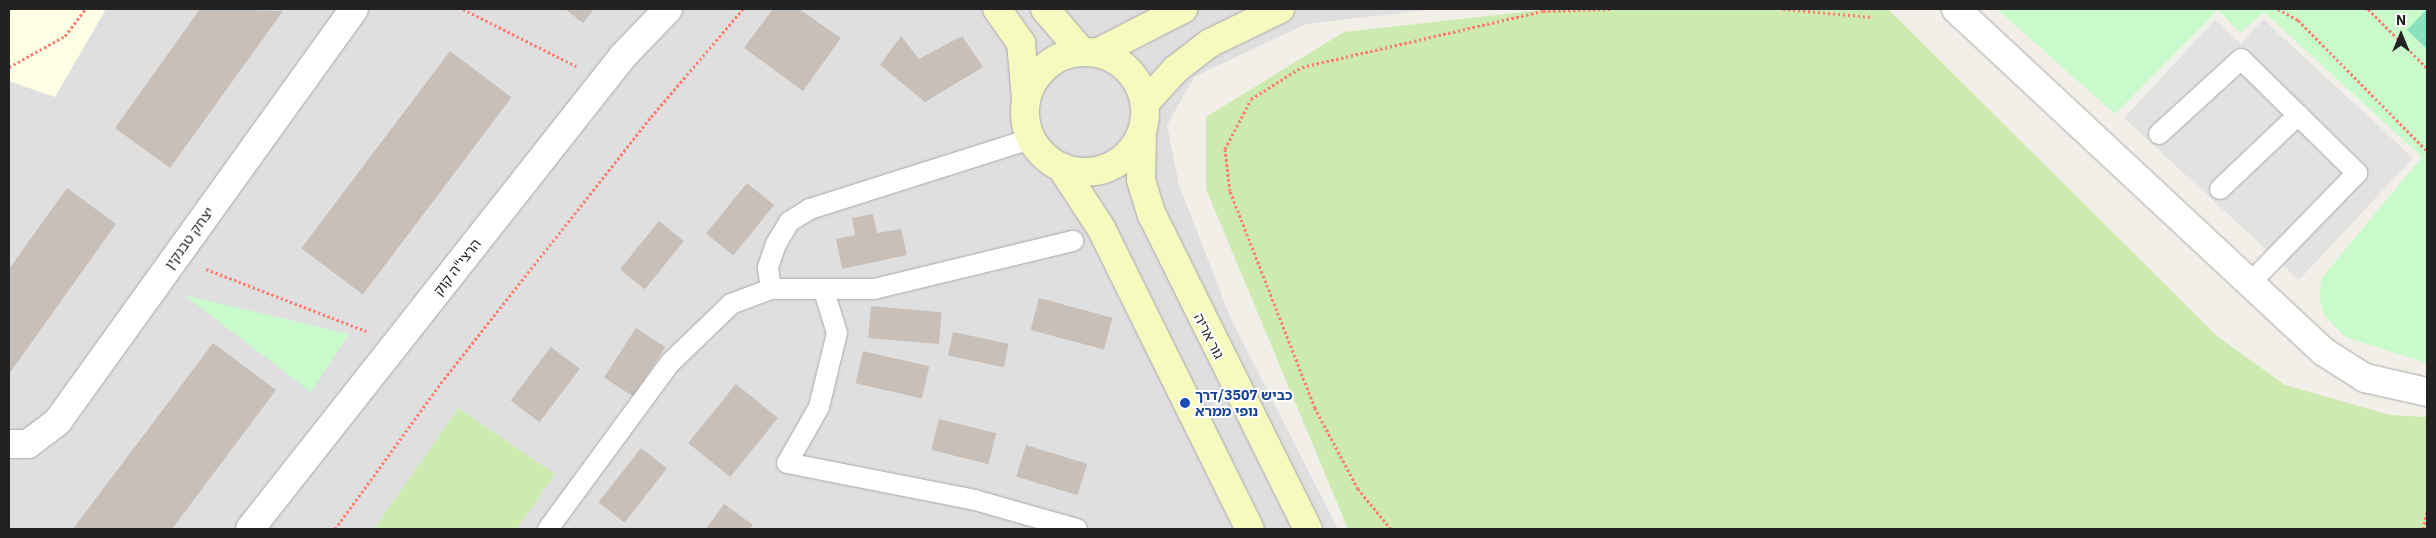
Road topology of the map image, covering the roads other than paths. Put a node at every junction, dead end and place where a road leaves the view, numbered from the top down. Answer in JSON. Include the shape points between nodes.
{"nodes":[{"id":1,"x":354,"y":9,"type":"edge"},
{"id":2,"x":668,"y":9,"type":"edge"},
{"id":3,"x":997,"y":9,"type":"edge"},
{"id":4,"x":1045,"y":9,"type":"edge"},
{"id":5,"x":1183,"y":9,"type":"edge"},
{"id":6,"x":1280,"y":9,"type":"edge"},
{"id":7,"x":1956,"y":9,"type":"edge"},
{"id":8,"x":1089,"y":52,"type":"junction"},
{"id":9,"x":1026,"y":98,"type":"junction"},
{"id":10,"x":1145,"y":103,"type":"junction"},
{"id":11,"x":2298,"y":115,"type":"junction"},
{"id":12,"x":1142,"y":134,"type":"junction"},
{"id":13,"x":2160,"y":134,"type":"dead end"},
{"id":14,"x":1031,"y":139,"type":"junction"},
{"id":15,"x":1061,"y":167,"type":"junction"},
{"id":16,"x":2220,"y":189,"type":"dead end"},
{"id":17,"x":1073,"y":241,"type":"dead end"},
{"id":18,"x":2250,"y":283,"type":"junction"},
{"id":19,"x":771,"y":289,"type":"junction"},
{"id":20,"x":824,"y":291,"type":"junction"},
{"id":21,"x":2427,"y":392,"type":"edge"},
{"id":22,"x":9,"y":444,"type":"edge"},
{"id":23,"x":250,"y":529,"type":"edge"},
{"id":24,"x":548,"y":529,"type":"edge"},
{"id":25,"x":1077,"y":529,"type":"edge"},
{"id":26,"x":1250,"y":529,"type":"edge"},
{"id":27,"x":1308,"y":529,"type":"edge"}],
"edges":[{"from":1,"to":22,"type":"street","name":"יצחק טבנקין","via":[[58,420],[28,444]]},
{"from":2,"to":23,"type":"street","name":"הרצי\"ה קוק","via":[[604,80]]},
{"from":3,"to":9,"type":"main road","via":[[1021,43]]},
{"from":4,"to":8,"type":"main road"},
{"from":5,"to":8,"type":"main road"},
{"from":6,"to":10,"type":"main road","via":[[1210,43],[1176,69]]},
{"from":7,"to":18,"type":"street"},
{"from":8,"to":9,"type":"main road","via":[[1046,66]]},
{"from":8,"to":10,"type":"main road","via":[[1129,70]]},
{"from":9,"to":14,"type":"main road","via":[[1025,119]]},
{"from":10,"to":12,"type":"main road"},
{"from":11,"to":13,"type":"lane","via":[[2241,59]]},
{"from":11,"to":16,"type":"lane"},
{"from":11,"to":18,"type":"lane","via":[[2357,173]]},
{"from":12,"to":15,"type":"main road","via":[[1118,163],[1080,173]]},
{"from":12,"to":27,"type":"main road","name":"גור אריה","via":[[1141,180],[1152,215]]},
{"from":14,"to":15,"type":"main road"},
{"from":14,"to":19,"type":"lane","via":[[810,209],[789,222],[776,244],[768,267]]},
{"from":15,"to":26,"type":"main road","via":[[1101,228]]},
{"from":17,"to":20,"type":"lane","via":[[874,289]]},
{"from":18,"to":21,"type":"street","via":[[2341,364],[2365,378]]},
{"from":19,"to":20,"type":"lane"},
{"from":19,"to":24,"type":"lane","via":[[731,304],[670,363]]},
{"from":20,"to":25,"type":"lane","via":[[837,333],[819,407],[787,463],[975,500]]}]}
